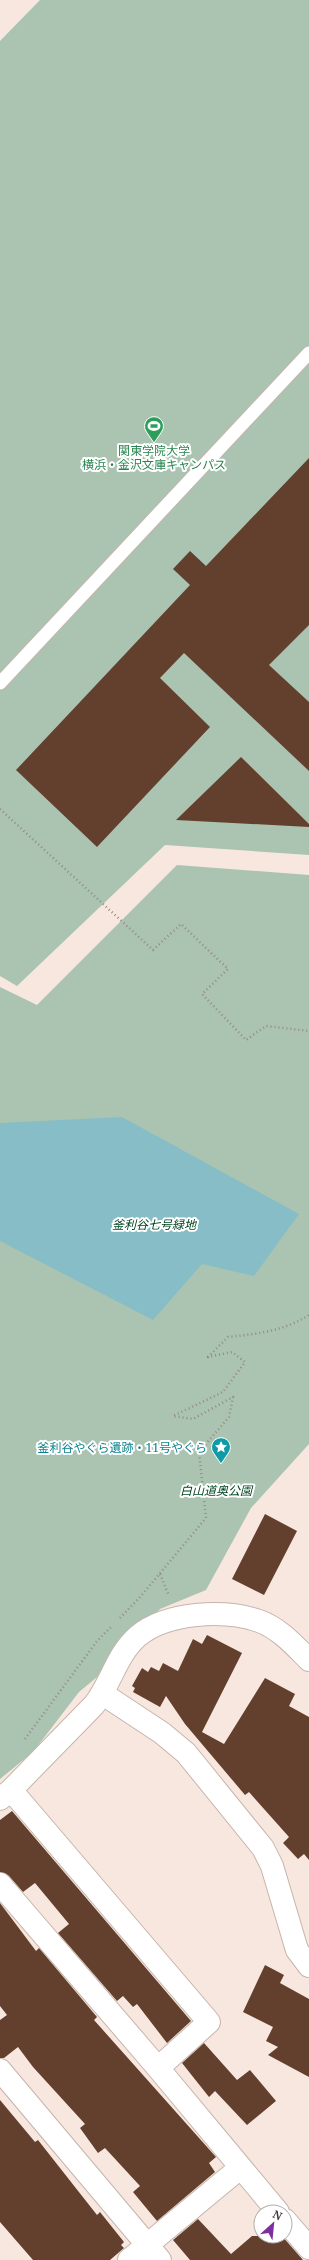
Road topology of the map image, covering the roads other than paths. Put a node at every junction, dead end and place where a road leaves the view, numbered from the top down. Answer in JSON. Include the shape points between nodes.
{"nodes":[{"id":1,"x":309,"y":353,"type":"edge"},
{"id":2,"x":0,"y":682,"type":"edge"},
{"id":3,"x":309,"y":1660,"type":"edge"},
{"id":4,"x":103,"y":1694,"type":"junction"},
{"id":5,"x":6,"y":1795,"type":"edge"},
{"id":6,"x":0,"y":1884,"type":"edge"},
{"id":7,"x":309,"y":1966,"type":"edge"},
{"id":8,"x":158,"y":2068,"type":"junction"},
{"id":9,"x":0,"y":2070,"type":"edge"},
{"id":10,"x":240,"y":2168,"type":"junction"},
{"id":11,"x":271,"y":2204,"type":"edge"},
{"id":12,"x":293,"y":2229,"type":"edge"},
{"id":13,"x":309,"y":2248,"type":"edge"},
{"id":14,"x":153,"y":2253,"type":"edge"},
{"id":15,"x":129,"y":2260,"type":"edge"}],
"edges":[{"from":1,"to":2,"type":"lane"},
{"from":3,"to":4,"type":"street","via":[[284,1635],[259,1621],[202,1614],[158,1625],[138,1636],[120,1657]]},
{"from":4,"to":5,"type":"street"},
{"from":4,"to":7,"type":"street","via":[[162,1733],[186,1753],[263,1848],[272,1866],[297,1950]]},
{"from":5,"to":8,"type":"street","via":[[209,2022]]},
{"from":6,"to":8,"type":"street"},
{"from":8,"to":10,"type":"street"},
{"from":9,"to":14,"type":"street"},
{"from":10,"to":11,"type":"street"},
{"from":10,"to":14,"type":"street"},
{"from":12,"to":13,"type":"street"},
{"from":14,"to":15,"type":"street"}]}
